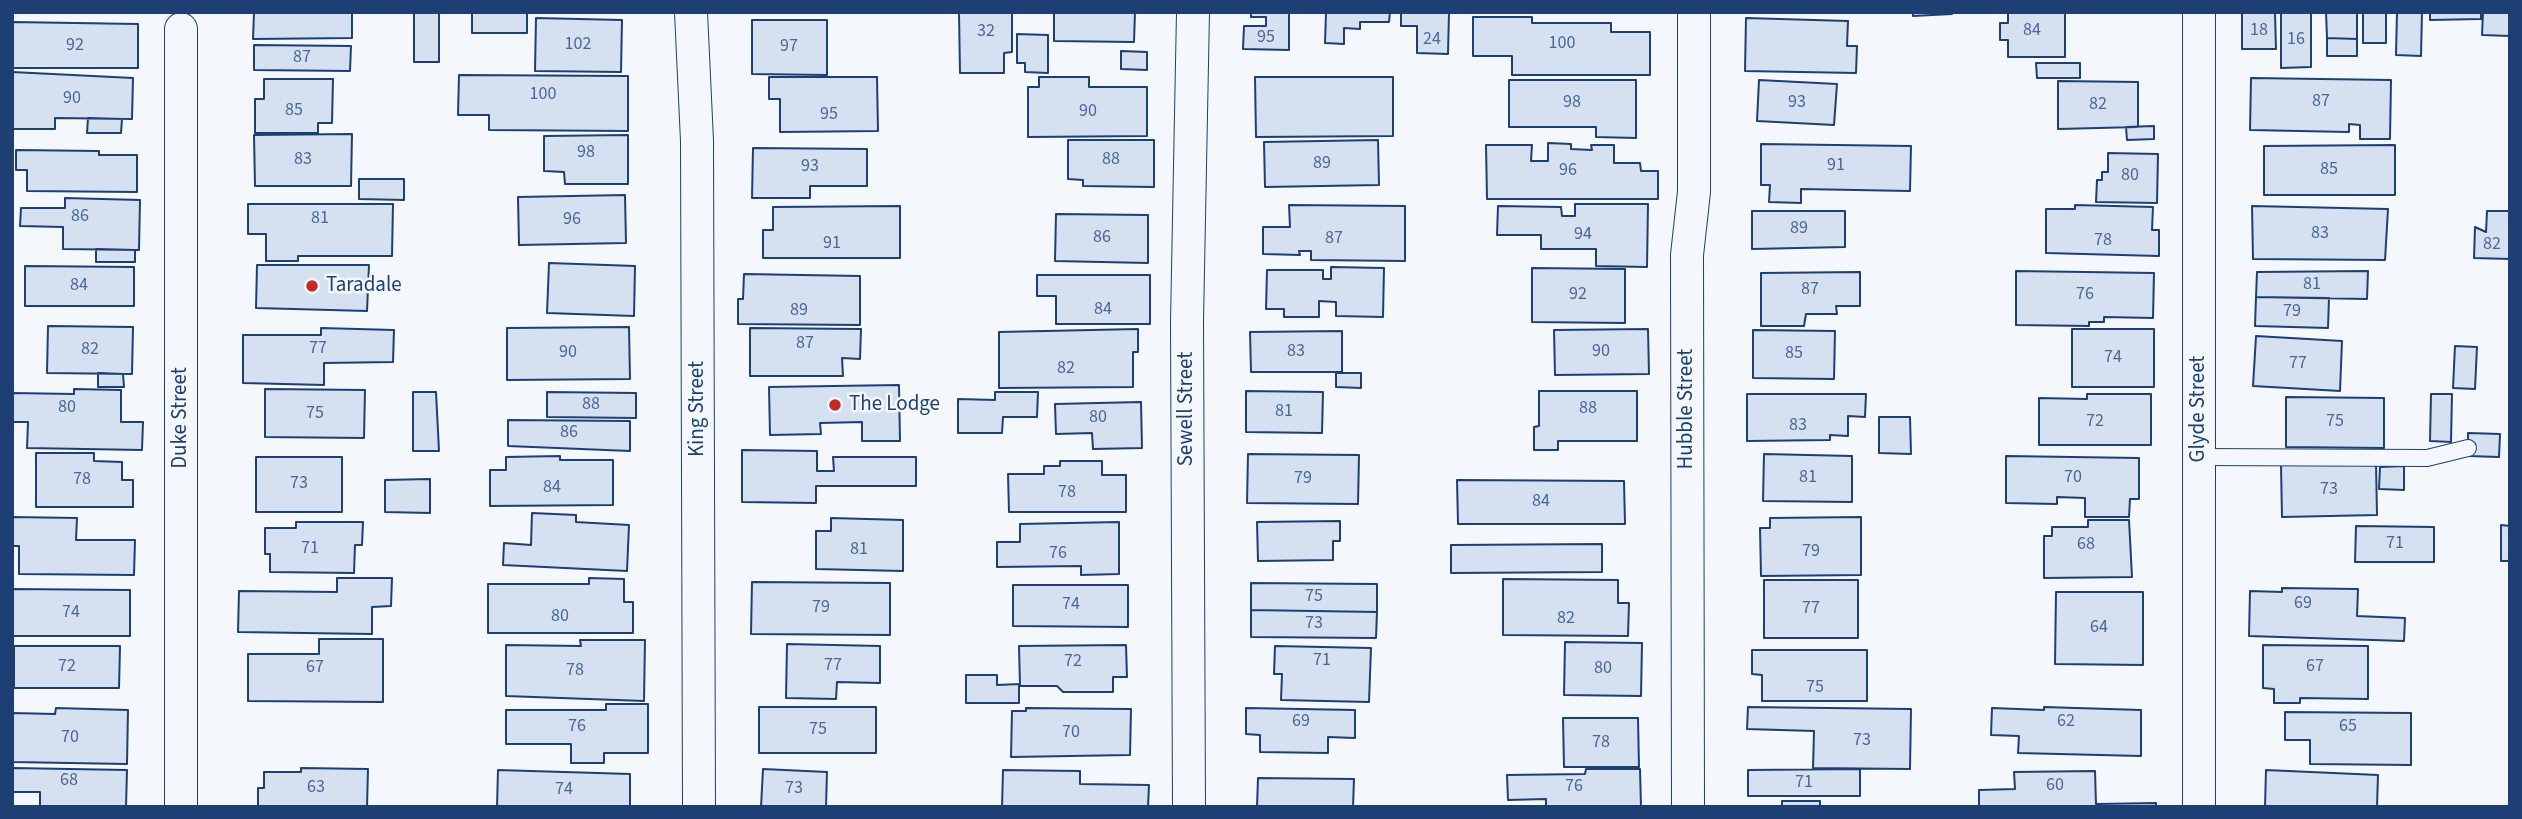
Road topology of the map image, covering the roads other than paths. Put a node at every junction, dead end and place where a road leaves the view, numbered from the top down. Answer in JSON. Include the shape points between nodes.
{"nodes":[{"id":1,"x":691,"y":12,"type":"edge"},
{"id":2,"x":1193,"y":12,"type":"edge"},
{"id":3,"x":1694,"y":12,"type":"edge"},
{"id":4,"x":2199,"y":12,"type":"edge"},
{"id":5,"x":181,"y":29,"type":"dead end"},
{"id":6,"x":2468,"y":448,"type":"dead end"},
{"id":7,"x":2199,"y":457,"type":"junction"},
{"id":8,"x":181,"y":807,"type":"edge"},
{"id":9,"x":699,"y":807,"type":"edge"},
{"id":10,"x":1189,"y":807,"type":"edge"},
{"id":11,"x":1688,"y":807,"type":"edge"},
{"id":12,"x":2199,"y":807,"type":"edge"}],
"edges":[{"from":1,"to":9,"type":"street","name":"King Street","via":[[697,141]]},
{"from":2,"to":10,"type":"street","name":"Sewell Street","via":[[1187,321]]},
{"from":3,"to":11,"type":"street","name":"Hubble Street","via":[[1694,192],[1688,255]]},
{"from":4,"to":7,"type":"street","name":"Glyde Street"},
{"from":5,"to":8,"type":"street","name":"Duke Street"},
{"from":6,"to":7,"type":"lane","via":[[2427,458]]},
{"from":7,"to":12,"type":"street","name":"Glyde Street"}]}
